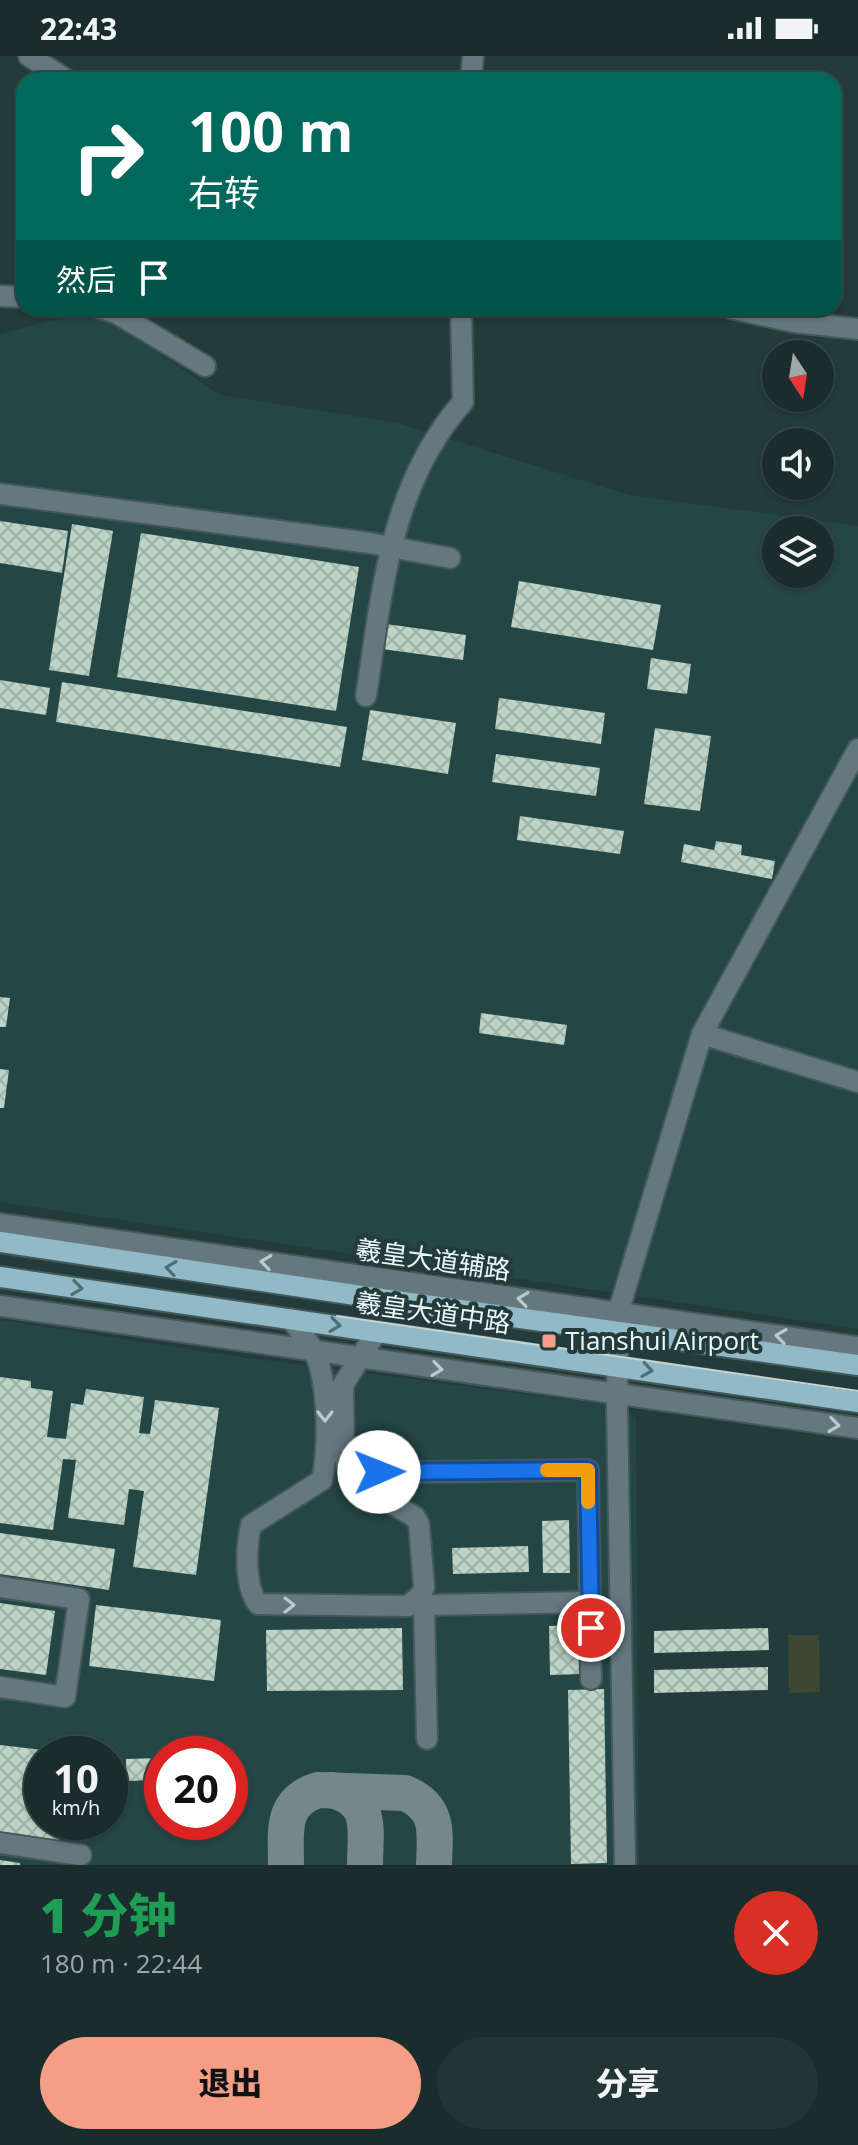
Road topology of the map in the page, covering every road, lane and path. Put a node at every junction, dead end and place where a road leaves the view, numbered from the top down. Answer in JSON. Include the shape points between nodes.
{"nodes":[{"id":1,"x":29,"y":56,"type":"edge"},
{"id":2,"x":54,"y":72,"type":"edge"},
{"id":3,"x":121,"y":316,"type":"edge"},
{"id":4,"x":461,"y":316,"type":"edge"},
{"id":5,"x":767,"y":316,"type":"edge"},
{"id":6,"x":858,"y":329,"type":"edge"},
{"id":7,"x":205,"y":366,"type":"dead end"},
{"id":8,"x":0,"y":494,"type":"edge"},
{"id":9,"x":390,"y":547,"type":"junction"},
{"id":10,"x":450,"y":558,"type":"dead end"},
{"id":11,"x":366,"y":696,"type":"dead end"},
{"id":12,"x":858,"y":749,"type":"edge"},
{"id":13,"x":702,"y":1034,"type":"junction"},
{"id":14,"x":857,"y":1079,"type":"edge"},
{"id":15,"x":0,"y":1224,"type":"edge"},
{"id":16,"x":0,"y":1242,"type":"edge"},
{"id":17,"x":0,"y":1277,"type":"edge"},
{"id":18,"x":0,"y":1306,"type":"edge"},
{"id":19,"x":291,"y":1319,"type":"junction"},
{"id":20,"x":618,"y":1321,"type":"junction"},
{"id":21,"x":377,"y":1331,"type":"junction"},
{"id":22,"x":858,"y":1347,"type":"edge"},
{"id":23,"x":314,"y":1352,"type":"junction"},
{"id":24,"x":358,"y":1358,"type":"junction"},
{"id":25,"x":858,"y":1365,"type":"edge"},
{"id":26,"x":617,"y":1366,"type":"junction"},
{"id":27,"x":617,"y":1395,"type":"junction"},
{"id":28,"x":858,"y":1402,"type":"edge"},
{"id":29,"x":858,"y":1428,"type":"edge"},
{"id":30,"x":349,"y":1473,"type":"junction"},
{"id":31,"x":0,"y":1587,"type":"edge"},
{"id":32,"x":418,"y":1599,"type":"junction"},
{"id":33,"x":590,"y":1602,"type":"junction"},
{"id":34,"x":591,"y":1679,"type":"dead end"},
{"id":35,"x":0,"y":1687,"type":"edge"},
{"id":36,"x":427,"y":1739,"type":"dead end"},
{"id":37,"x":0,"y":1843,"type":"edge"},
{"id":38,"x":81,"y":1855,"type":"dead end"},
{"id":39,"x":625,"y":1865,"type":"edge"}],
"edges":[{"from":1,"to":2,"type":"street"},
{"from":3,"to":7,"type":"street"},
{"from":4,"to":9,"type":"street","via":[[463,402],[449,417],[408,491]]},
{"from":5,"to":6,"type":"street"},
{"from":8,"to":9,"type":"street"},
{"from":9,"to":10,"type":"street"},
{"from":9,"to":11,"type":"street"},
{"from":12,"to":13,"type":"street"},
{"from":13,"to":14,"type":"street"},
{"from":13,"to":20,"type":"street"},
{"from":20,"to":15,"type":"street","name":"羲皇大道辅路","one_way":true},
{"from":20,"to":16,"type":"main road","name":"羲皇大道中路","one_way":true,"via":[[382,1299]]},
{"from":17,"to":19,"type":"main road","name":"羲皇大道中路","one_way":true},
{"from":18,"to":23,"type":"street"},
{"from":19,"to":21,"type":"main road","name":"羲皇大道中路","one_way":true},
{"from":19,"to":23,"type":"street"},
{"from":22,"to":20,"type":"street","name":"羲皇大道辅路","one_way":true},
{"from":20,"to":25,"type":"main road","name":"羲皇大道中路"},
{"from":20,"to":26,"type":"street"},
{"from":21,"to":24,"type":"street"},
{"from":21,"to":26,"type":"main road","name":"羲皇大道中路"},
{"from":23,"to":24,"type":"street"},
{"from":23,"to":32,"type":"street","one_way":true,"via":[[325,1384],[322,1480],[251,1525],[251,1594],[258,1604],[269,1605]]},
{"from":24,"to":27,"type":"street","one_way":true},
{"from":24,"to":30,"type":"street","via":[[343,1385]]},
{"from":26,"to":27,"type":"street"},
{"from":26,"to":28,"type":"main road","name":"羲皇大道中路","one_way":true},
{"from":27,"to":29,"type":"street","one_way":true},
{"from":27,"to":39,"type":"street"},
{"from":30,"to":32,"type":"street","via":[[419,1524]]},
{"from":30,"to":33,"type":"street","via":[[588,1470]]},
{"from":31,"to":35,"type":"street","via":[[79,1599],[65,1697]]},
{"from":32,"to":33,"type":"street"},
{"from":32,"to":36,"type":"street"},
{"from":33,"to":34,"type":"street"},
{"from":37,"to":38,"type":"street"}]}
